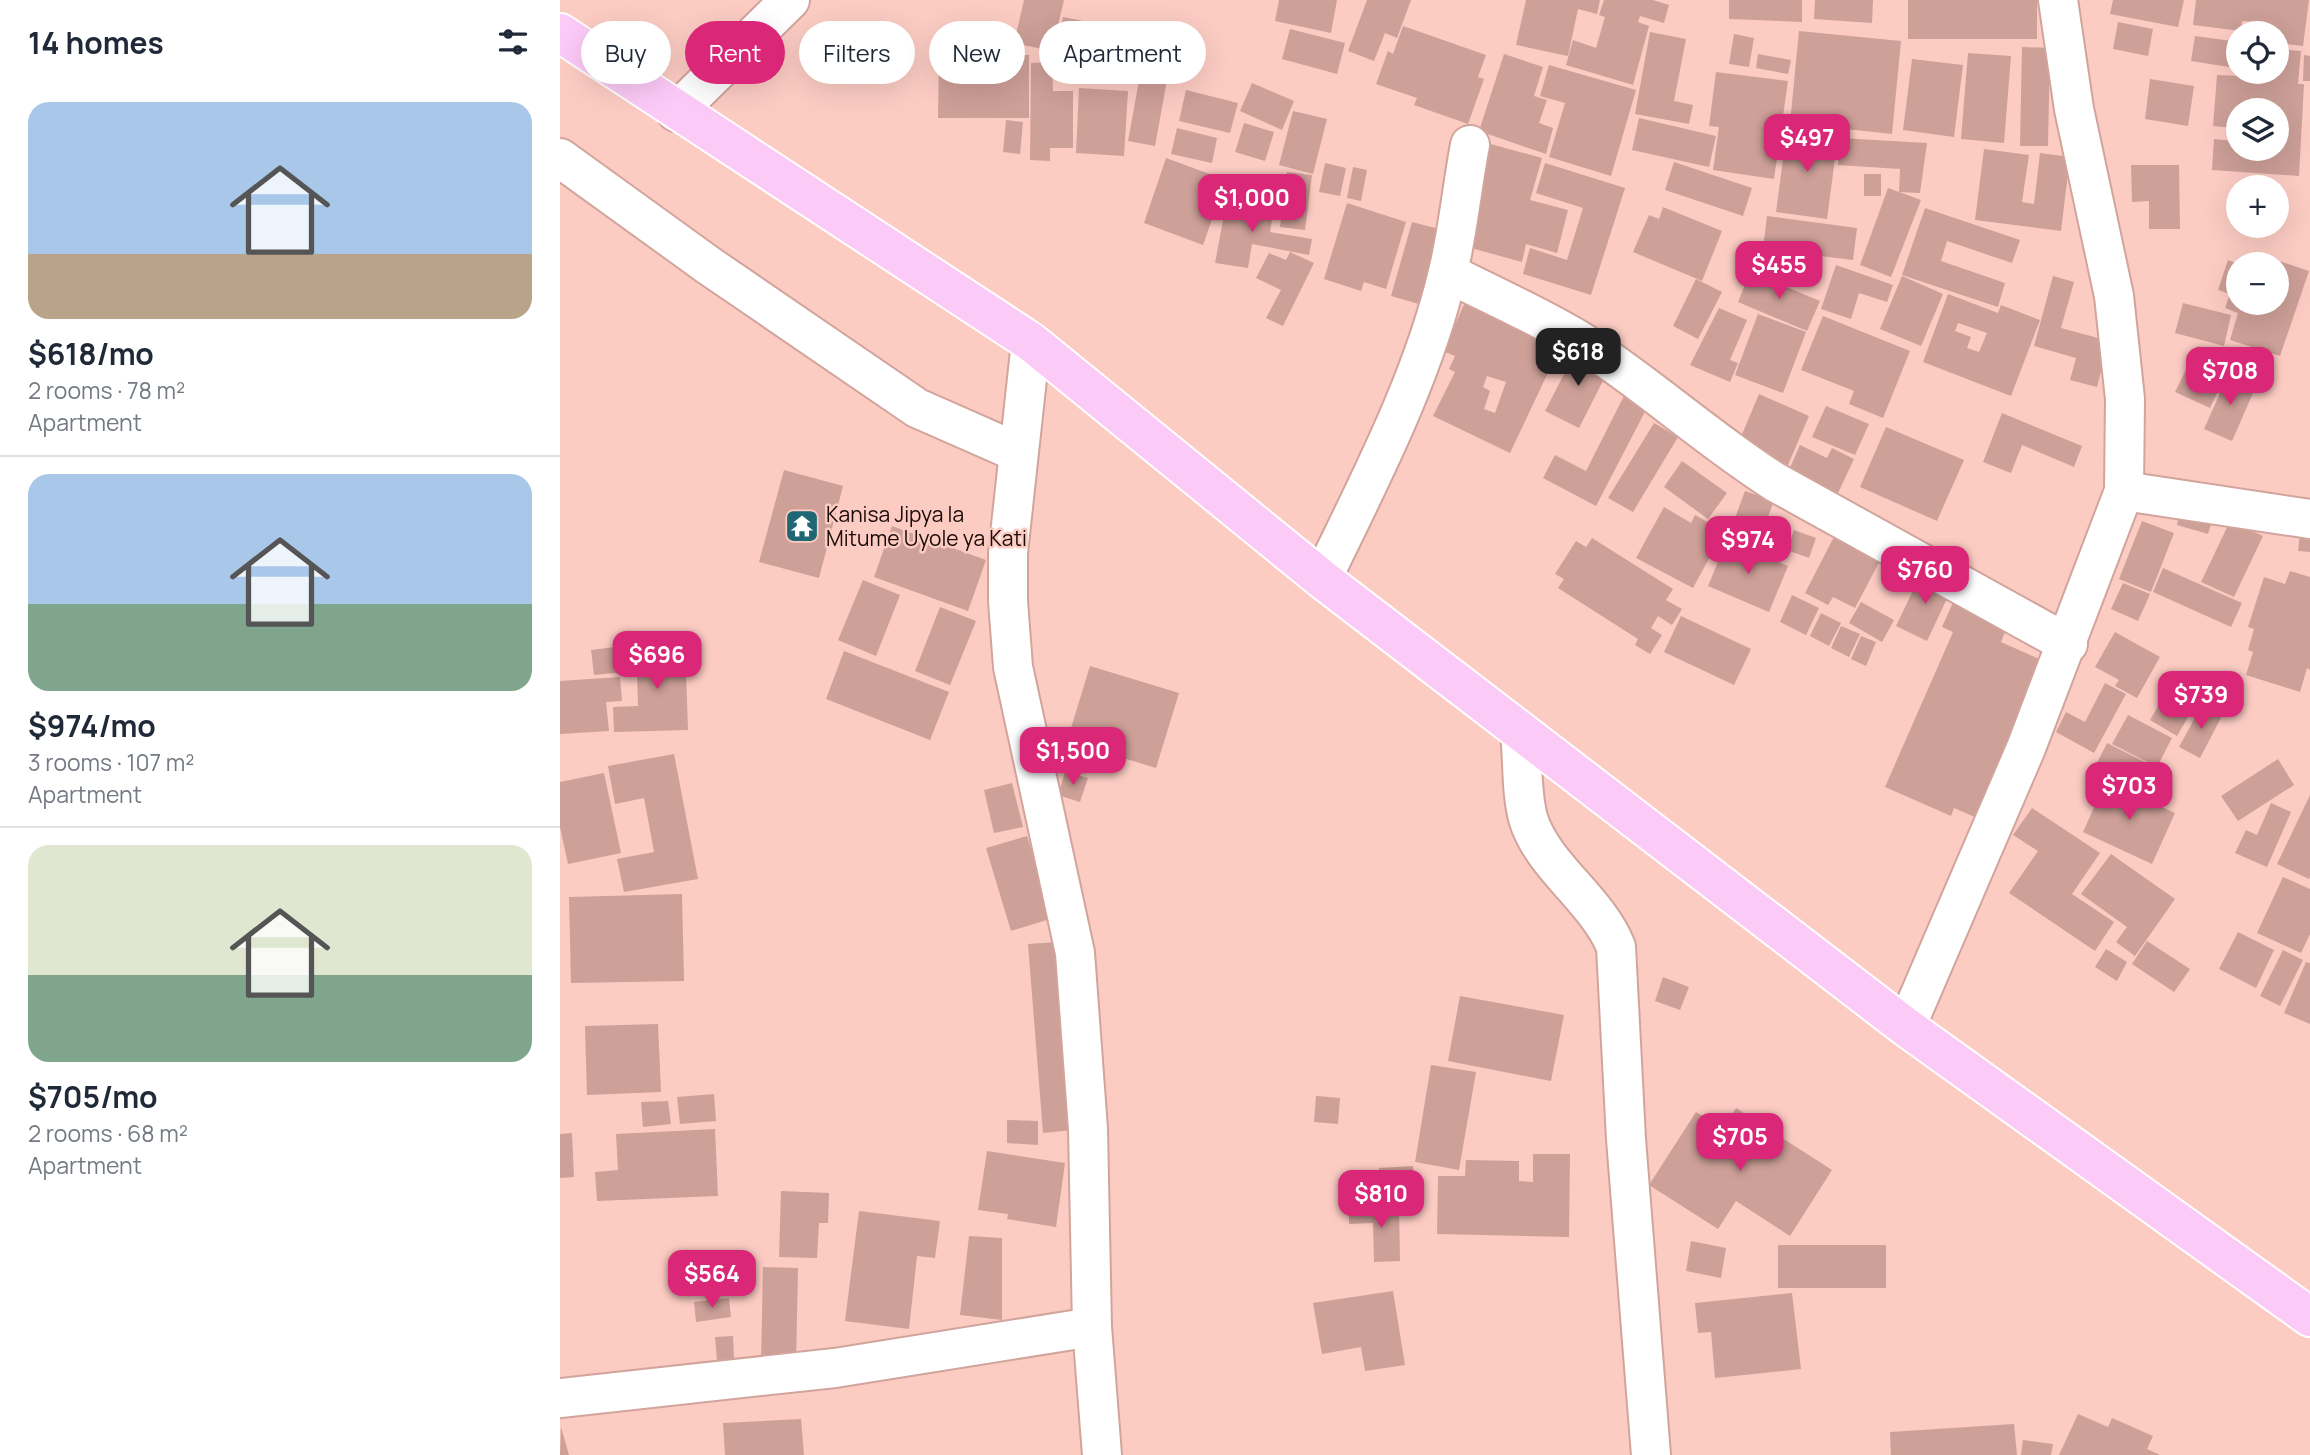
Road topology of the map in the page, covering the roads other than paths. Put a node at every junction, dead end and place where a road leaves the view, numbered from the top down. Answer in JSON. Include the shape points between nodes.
{"nodes":[{"id":1,"x":790,"y":0,"type":"edge"},
{"id":2,"x":2058,"y":0,"type":"edge"},
{"id":3,"x":560,"y":33,"type":"edge"},
{"id":4,"x":676,"y":112,"type":"junction"},
{"id":5,"x":1469,"y":145,"type":"dead end"},
{"id":6,"x":560,"y":158,"type":"edge"},
{"id":7,"x":1448,"y":273,"type":"junction"},
{"id":8,"x":1031,"y":342,"type":"junction"},
{"id":9,"x":1017,"y":453,"type":"junction"},
{"id":10,"x":2124,"y":491,"type":"junction"},
{"id":11,"x":2310,"y":519,"type":"edge"},
{"id":12,"x":1322,"y":579,"type":"junction"},
{"id":13,"x":2067,"y":644,"type":"junction"},
{"id":14,"x":1520,"y":732,"type":"junction"},
{"id":15,"x":1906,"y":1027,"type":"junction"},
{"id":16,"x":2310,"y":1317,"type":"edge"},
{"id":17,"x":1092,"y":1326,"type":"junction"},
{"id":18,"x":560,"y":1398,"type":"edge"},
{"id":19,"x":1102,"y":1455,"type":"edge"},
{"id":20,"x":1651,"y":1455,"type":"edge"}],
"edges":[{"from":1,"to":4,"type":"street"},
{"from":2,"to":10,"type":"street","via":[[2074,109],[2114,296],[2125,399]]},
{"from":3,"to":4,"type":"highway"},
{"from":4,"to":8,"type":"highway"},
{"from":5,"to":7,"type":"street"},
{"from":6,"to":9,"type":"street","via":[[917,408]]},
{"from":7,"to":12,"type":"street","via":[[1386,446]]},
{"from":7,"to":13,"type":"street","via":[[1583,343],[1786,489]]},
{"from":8,"to":9,"type":"street"},
{"from":8,"to":12,"type":"highway"},
{"from":9,"to":17,"type":"street","via":[[1008,553],[1013,667],[1075,953],[1087,1129]]},
{"from":10,"to":11,"type":"street"},
{"from":10,"to":13,"type":"street"},
{"from":12,"to":14,"type":"highway"},
{"from":13,"to":15,"type":"street"},
{"from":14,"to":15,"type":"highway"},
{"from":14,"to":20,"type":"street","via":[[1528,818],[1542,846],[1608,927],[1616,947]]},
{"from":15,"to":16,"type":"highway"},
{"from":17,"to":18,"type":"street","via":[[835,1368]]},
{"from":17,"to":19,"type":"street"}]}
